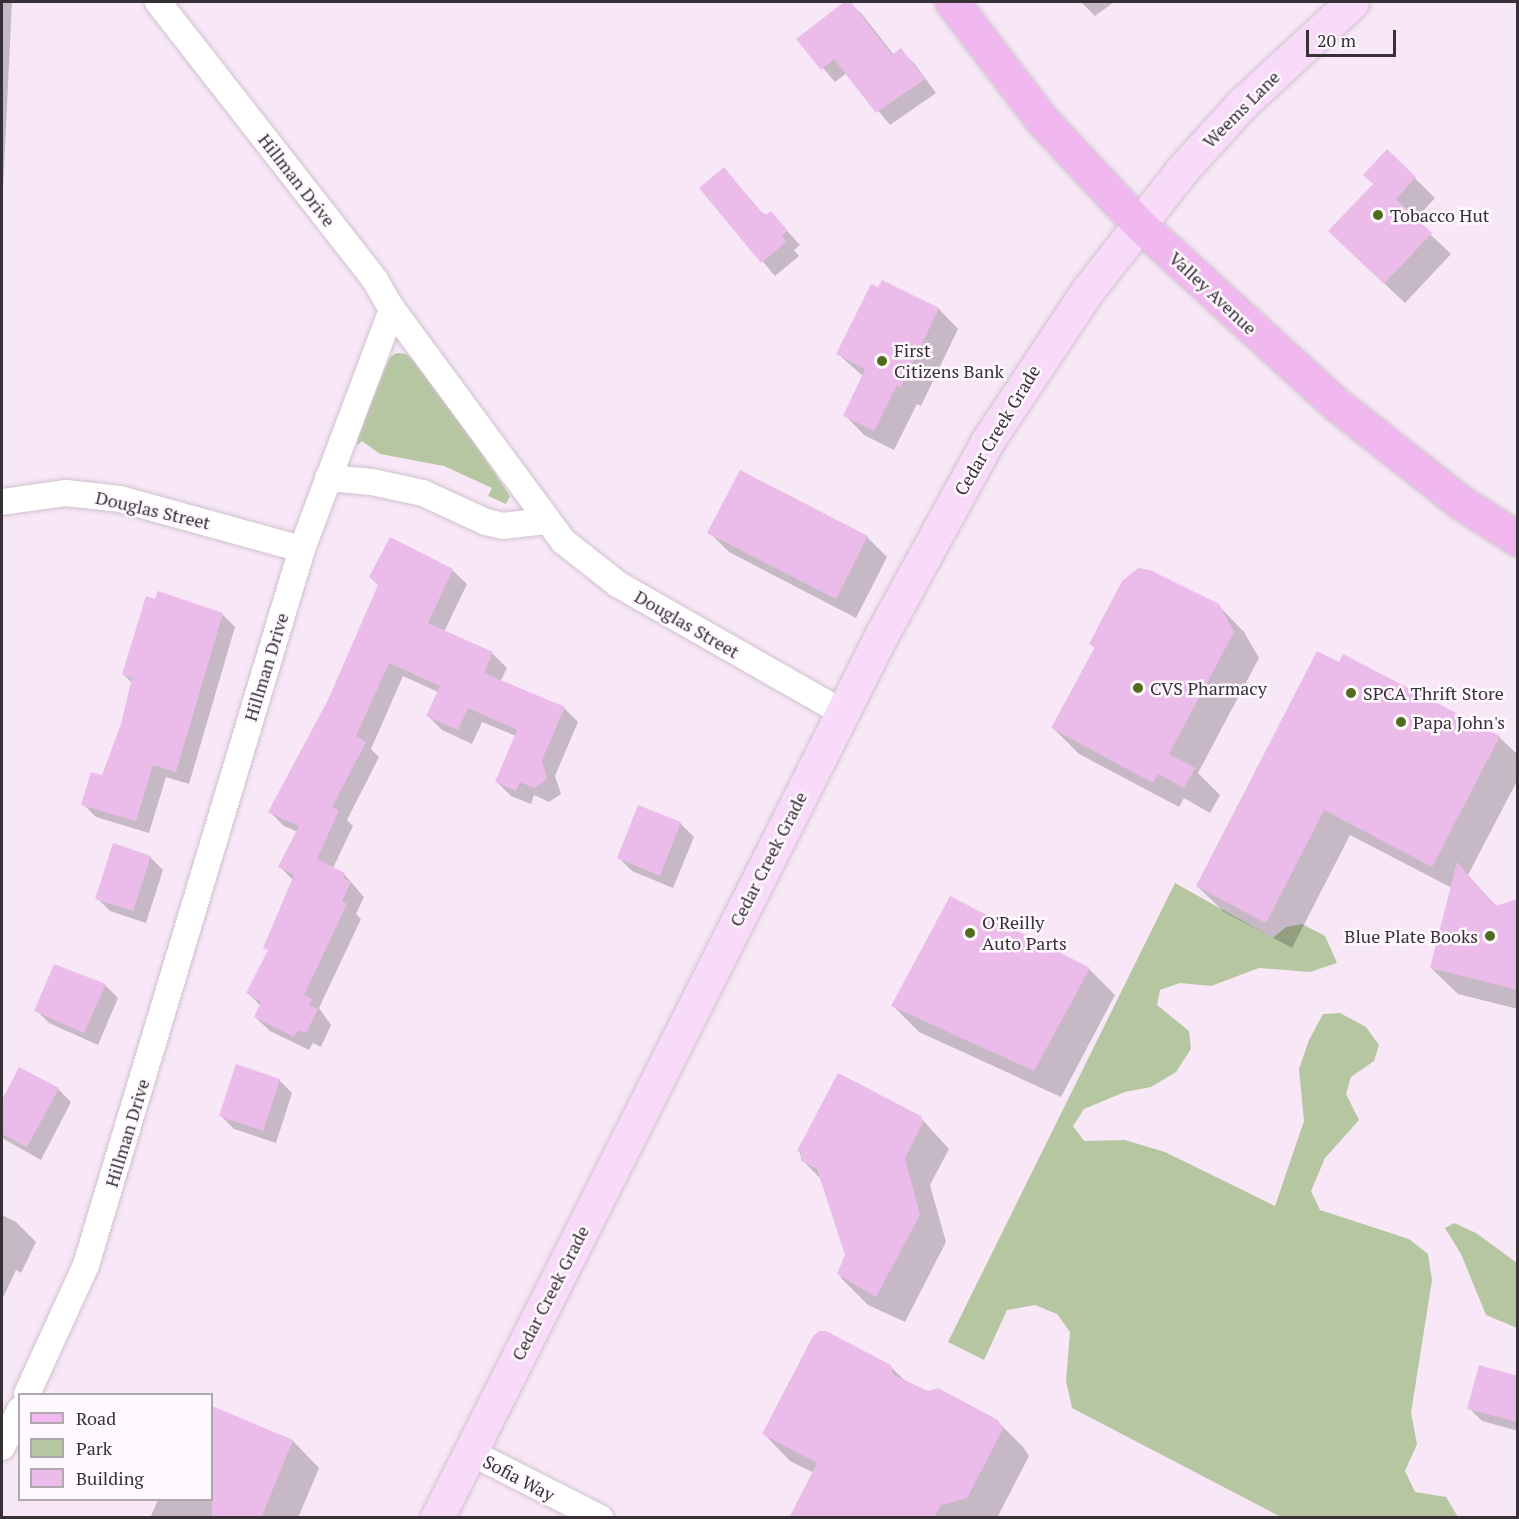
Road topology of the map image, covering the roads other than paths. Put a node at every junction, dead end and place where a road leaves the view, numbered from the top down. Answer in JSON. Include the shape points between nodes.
{"nodes":[{"id":1,"x":158,"y":2,"type":"edge"},
{"id":2,"x":952,"y":2,"type":"edge"},
{"id":3,"x":1352,"y":2,"type":"edge"},
{"id":4,"x":1140,"y":225,"type":"junction"},
{"id":5,"x":392,"y":309,"type":"junction"},
{"id":6,"x":328,"y":478,"type":"junction"},
{"id":7,"x":2,"y":502,"type":"edge"},
{"id":8,"x":545,"y":521,"type":"junction"},
{"id":9,"x":1518,"y":539,"type":"edge"},
{"id":10,"x":302,"y":549,"type":"junction"},
{"id":11,"x":842,"y":712,"type":"junction"},
{"id":12,"x":28,"y":1393,"type":"edge"},
{"id":13,"x":18,"y":1414,"type":"edge"},
{"id":14,"x":2,"y":1447,"type":"edge"},
{"id":15,"x":470,"y":1452,"type":"junction"},
{"id":16,"x":437,"y":1518,"type":"edge"},
{"id":17,"x":600,"y":1518,"type":"edge"}],
"edges":[{"from":1,"to":5,"type":"street","name":"Hillman Drive","via":[[375,280]]},
{"from":2,"to":4,"type":"main road","name":"Valley Avenue","via":[[1042,120]]},
{"from":3,"to":4,"type":"main road","name":"Weems Lane","via":[[1206,142]]},
{"from":4,"to":9,"type":"main road","name":"Valley Avenue","via":[[1345,411],[1460,502]]},
{"from":4,"to":11,"type":"main road","name":"Cedar Creek Grade","via":[[1088,290],[987,442]]},
{"from":5,"to":6,"type":"street","name":"Hillman Drive"},
{"from":5,"to":8,"type":"street","name":"Douglas Street","via":[[466,406]]},
{"from":6,"to":8,"type":"street","via":[[423,493],[503,526]]},
{"from":6,"to":10,"type":"street","name":"Hillman Drive"},
{"from":7,"to":10,"type":"street","name":"Douglas Street","via":[[39,494],[104,497]]},
{"from":8,"to":11,"type":"street","name":"Douglas Street","via":[[582,559],[619,585]]},
{"from":10,"to":12,"type":"street","name":"Hillman Drive","via":[[86,1265]]},
{"from":11,"to":15,"type":"main road","name":"Cedar Creek Grade"},
{"from":13,"to":14,"type":"street"},
{"from":15,"to":16,"type":"main road","name":"Cedar Creek Grade"},
{"from":15,"to":17,"type":"street","name":"Sofia Way"}]}
